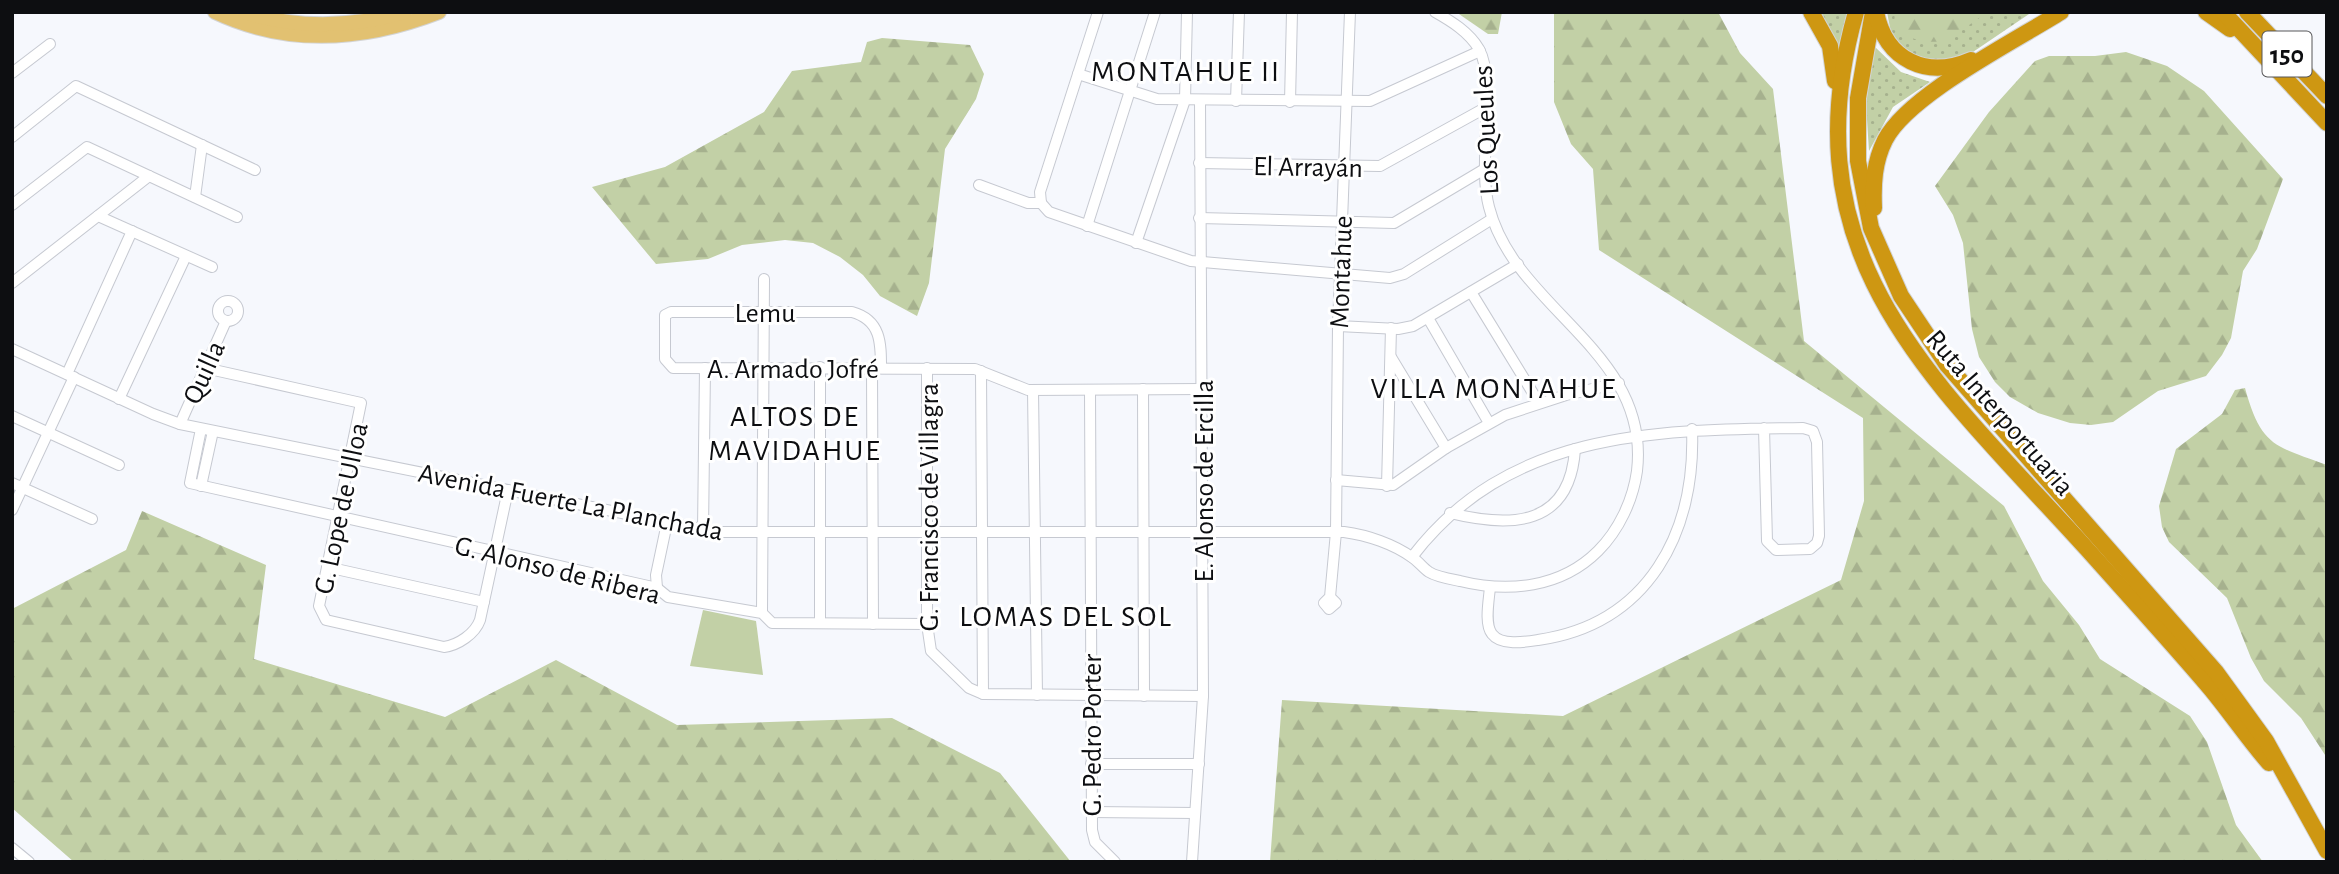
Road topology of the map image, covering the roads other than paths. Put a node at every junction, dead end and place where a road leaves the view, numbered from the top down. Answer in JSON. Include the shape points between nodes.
{"nodes":[{"id":1,"x":215,"y":12,"type":"edge"},
{"id":2,"x":244,"y":12,"type":"edge"},
{"id":3,"x":405,"y":12,"type":"edge"},
{"id":4,"x":439,"y":12,"type":"edge"},
{"id":5,"x":1098,"y":12,"type":"edge"},
{"id":6,"x":1155,"y":12,"type":"edge"},
{"id":7,"x":1187,"y":12,"type":"edge"},
{"id":8,"x":1239,"y":12,"type":"edge"},
{"id":9,"x":1292,"y":12,"type":"edge"},
{"id":10,"x":1350,"y":12,"type":"edge"},
{"id":11,"x":1434,"y":12,"type":"edge"},
{"id":12,"x":1811,"y":12,"type":"edge"},
{"id":13,"x":1856,"y":12,"type":"edge"},
{"id":14,"x":1875,"y":12,"type":"edge"},
{"id":15,"x":2043,"y":12,"type":"edge"},
{"id":16,"x":2061,"y":12,"type":"edge"},
{"id":17,"x":2206,"y":12,"type":"edge"},
{"id":18,"x":2222,"y":12,"type":"edge"},
{"id":19,"x":2246,"y":12,"type":"edge"},
{"id":20,"x":50,"y":44,"type":"dead end"},
{"id":21,"x":2254,"y":46,"type":"junction"},
{"id":22,"x":1480,"y":51,"type":"junction"},
{"id":23,"x":12,"y":73,"type":"edge"},
{"id":24,"x":1078,"y":74,"type":"junction"},
{"id":25,"x":1130,"y":91,"type":"junction"},
{"id":26,"x":2327,"y":96,"type":"edge"},
{"id":27,"x":1185,"y":100,"type":"junction"},
{"id":28,"x":1200,"y":100,"type":"junction"},
{"id":29,"x":1236,"y":101,"type":"junction"},
{"id":30,"x":1290,"y":102,"type":"junction"},
{"id":31,"x":1346,"y":103,"type":"junction"},
{"id":32,"x":1485,"y":108,"type":"junction"},
{"id":33,"x":1838,"y":116,"type":"junction"},
{"id":34,"x":2327,"y":123,"type":"edge"},
{"id":35,"x":12,"y":137,"type":"edge"},
{"id":36,"x":202,"y":145,"type":"junction"},
{"id":37,"x":1199,"y":163,"type":"junction"},
{"id":38,"x":1343,"y":167,"type":"junction"},
{"id":39,"x":256,"y":170,"type":"dead end"},
{"id":40,"x":1483,"y":170,"type":"junction"},
{"id":41,"x":149,"y":176,"type":"junction"},
{"id":42,"x":979,"y":185,"type":"dead end"},
{"id":43,"x":195,"y":197,"type":"junction"},
{"id":44,"x":1041,"y":203,"type":"junction"},
{"id":45,"x":12,"y":205,"type":"edge"},
{"id":46,"x":98,"y":216,"type":"junction"},
{"id":47,"x":237,"y":217,"type":"dead end"},
{"id":48,"x":1199,"y":218,"type":"junction"},
{"id":49,"x":1492,"y":219,"type":"junction"},
{"id":50,"x":1342,"y":222,"type":"junction"},
{"id":51,"x":1087,"y":226,"type":"junction"},
{"id":52,"x":132,"y":231,"type":"junction"},
{"id":53,"x":1136,"y":243,"type":"junction"},
{"id":54,"x":1881,"y":255,"type":"junction"},
{"id":55,"x":186,"y":256,"type":"junction"},
{"id":56,"x":1200,"y":262,"type":"junction"},
{"id":57,"x":1518,"y":264,"type":"junction"},
{"id":58,"x":212,"y":267,"type":"dead end"},
{"id":59,"x":1340,"y":272,"type":"junction"},
{"id":60,"x":764,"y":279,"type":"dead end"},
{"id":61,"x":12,"y":283,"type":"edge"},
{"id":62,"x":1471,"y":292,"type":"junction"},
{"id":63,"x":763,"y":312,"type":"junction"},
{"id":64,"x":1428,"y":318,"type":"junction"},
{"id":65,"x":226,"y":321,"type":"dead end"},
{"id":66,"x":1338,"y":326,"type":"junction"},
{"id":67,"x":1391,"y":328,"type":"junction"},
{"id":68,"x":12,"y":349,"type":"edge"},
{"id":69,"x":1391,"y":357,"type":"junction"},
{"id":70,"x":821,"y":367,"type":"junction"},
{"id":71,"x":205,"y":368,"type":"junction"},
{"id":72,"x":763,"y":368,"type":"junction"},
{"id":73,"x":876,"y":368,"type":"junction"},
{"id":74,"x":927,"y":368,"type":"junction"},
{"id":75,"x":673,"y":369,"type":"joint"},
{"id":76,"x":705,"y":369,"type":"junction"},
{"id":77,"x":981,"y":370,"type":"junction"},
{"id":78,"x":70,"y":376,"type":"junction"},
{"id":79,"x":1619,"y":383,"type":"junction"},
{"id":80,"x":1143,"y":389,"type":"junction"},
{"id":81,"x":1203,"y":389,"type":"junction"},
{"id":82,"x":1033,"y":390,"type":"junction"},
{"id":83,"x":1090,"y":390,"type":"junction"},
{"id":84,"x":119,"y":399,"type":"junction"},
{"id":85,"x":1539,"y":403,"type":"junction"},
{"id":86,"x":12,"y":416,"type":"edge"},
{"id":87,"x":1489,"y":423,"type":"junction"},
{"id":88,"x":180,"y":424,"type":"junction"},
{"id":89,"x":1765,"y":428,"type":"junction"},
{"id":90,"x":201,"y":429,"type":"junction"},
{"id":91,"x":1692,"y":429,"type":"junction"},
{"id":92,"x":48,"y":432,"type":"junction"},
{"id":93,"x":214,"y":432,"type":"junction"},
{"id":94,"x":1637,"y":435,"type":"junction"},
{"id":95,"x":1446,"y":448,"type":"junction"},
{"id":96,"x":1575,"y":449,"type":"junction"},
{"id":97,"x":350,"y":458,"type":"junction"},
{"id":98,"x":119,"y":465,"type":"dead end"},
{"id":99,"x":1336,"y":480,"type":"junction"},
{"id":100,"x":196,"y":484,"type":"junction"},
{"id":101,"x":18,"y":485,"type":"edge"},
{"id":102,"x":1387,"y":486,"type":"junction"},
{"id":103,"x":508,"y":490,"type":"junction"},
{"id":104,"x":12,"y":510,"type":"edge"},
{"id":105,"x":1450,"y":513,"type":"junction"},
{"id":106,"x":338,"y":516,"type":"junction"},
{"id":107,"x":93,"y":519,"type":"dead end"},
{"id":108,"x":667,"y":523,"type":"junction"},
{"id":109,"x":704,"y":530,"type":"junction"},
{"id":110,"x":1204,"y":530,"type":"junction"},
{"id":111,"x":819,"y":531,"type":"junction"},
{"id":112,"x":873,"y":531,"type":"junction"},
{"id":113,"x":1035,"y":531,"type":"junction"},
{"id":114,"x":1090,"y":531,"type":"junction"},
{"id":115,"x":1144,"y":531,"type":"junction"},
{"id":116,"x":763,"y":532,"type":"junction"},
{"id":117,"x":982,"y":532,"type":"junction"},
{"id":118,"x":1336,"y":532,"type":"junction"},
{"id":119,"x":928,"y":533,"type":"junction"},
{"id":120,"x":495,"y":552,"type":"junction"},
{"id":121,"x":1412,"y":557,"type":"junction"},
{"id":122,"x":327,"y":567,"type":"junction"},
{"id":123,"x":1490,"y":587,"type":"junction"},
{"id":124,"x":657,"y":588,"type":"junction"},
{"id":125,"x":1330,"y":597,"type":"dead end"},
{"id":126,"x":484,"y":602,"type":"junction"},
{"id":127,"x":762,"y":613,"type":"junction"},
{"id":128,"x":820,"y":623,"type":"junction"},
{"id":129,"x":873,"y":624,"type":"junction"},
{"id":130,"x":927,"y":624,"type":"junction"},
{"id":131,"x":983,"y":694,"type":"junction"},
{"id":132,"x":1037,"y":695,"type":"junction"},
{"id":133,"x":1091,"y":696,"type":"junction"},
{"id":134,"x":1144,"y":696,"type":"junction"},
{"id":135,"x":1203,"y":696,"type":"junction"},
{"id":136,"x":1091,"y":764,"type":"junction"},
{"id":137,"x":1199,"y":764,"type":"junction"},
{"id":138,"x":2283,"y":777,"type":"junction"},
{"id":139,"x":1091,"y":813,"type":"junction"},
{"id":140,"x":1195,"y":813,"type":"junction"},
{"id":141,"x":12,"y":848,"type":"edge"},
{"id":142,"x":2327,"y":851,"type":"edge"},
{"id":143,"x":29,"y":862,"type":"edge"},
{"id":144,"x":1115,"y":862,"type":"edge"},
{"id":145,"x":1192,"y":862,"type":"edge"}],
"edges":[{"from":1,"to":4,"type":"main road","via":[[270,32],[326,37],[386,30]]},
{"from":2,"to":3,"type":"main road","via":[[318,26]]},
{"from":5,"to":24,"type":"street"},
{"from":6,"to":25,"type":"street"},
{"from":7,"to":27,"type":"street"},
{"from":8,"to":29,"type":"street"},
{"from":9,"to":30,"type":"street"},
{"from":10,"to":31,"type":"street","name":"Montahue"},
{"from":11,"to":22,"type":"street","name":"Los Queules","via":[[1453,23]]},
{"from":12,"to":33,"type":"highway","via":[[1832,55]]},
{"from":13,"to":33,"type":"highway","name":"Ruta Interportuaria"},
{"from":14,"to":15,"type":"highway","via":[[1894,52],[1914,64],[1937,68],[1971,60]]},
{"from":14,"to":54,"type":"highway","name":"Ruta Interportuaria","via":[[1860,77],[1857,140],[1866,205]]},
{"from":16,"to":54,"type":"highway","via":[[1926,96],[1891,129],[1877,159],[1874,181]]},
{"from":17,"to":21,"type":"highway"},
{"from":18,"to":21,"type":"highway","number":"150"},
{"from":19,"to":26,"type":"highway","number":"150"},
{"from":20,"to":23,"type":"street"},
{"from":21,"to":34,"type":"highway","number":"150"},
{"from":22,"to":31,"type":"street","via":[[1376,100]]},
{"from":22,"to":32,"type":"street","name":"Los Queules","via":[[1486,71]]},
{"from":24,"to":25,"type":"street"},
{"from":24,"to":44,"type":"street","via":[[1040,192]]},
{"from":25,"to":27,"type":"street","via":[[1157,99]]},
{"from":25,"to":51,"type":"street"},
{"from":27,"to":28,"type":"street"},
{"from":27,"to":53,"type":"street"},
{"from":28,"to":29,"type":"street"},
{"from":28,"to":37,"type":"street","name":"E. Alonso de Ercilla"},
{"from":29,"to":30,"type":"street"},
{"from":30,"to":31,"type":"street"},
{"from":31,"to":38,"type":"street","name":"Montahue"},
{"from":32,"to":38,"type":"street","name":"El Arrayán","via":[[1385,165]]},
{"from":32,"to":40,"type":"street","name":"Los Queules"},
{"from":33,"to":138,"type":"highway","name":"Ruta Interportuaria","via":[[1840,169],[1852,232],[1874,288],[1899,332],[1938,384],[2171,643]]},
{"from":35,"to":36,"type":"street","via":[[76,86]]},
{"from":36,"to":39,"type":"street"},
{"from":36,"to":43,"type":"street"},
{"from":37,"to":38,"type":"street","name":"El Arrayán"},
{"from":37,"to":48,"type":"street","name":"E. Alonso de Ercilla"},
{"from":38,"to":50,"type":"street","name":"Montahue"},
{"from":40,"to":49,"type":"street","name":"Los Queules"},
{"from":40,"to":50,"type":"street","via":[[1399,221]]},
{"from":41,"to":43,"type":"street"},
{"from":41,"to":45,"type":"street","via":[[87,147]]},
{"from":41,"to":46,"type":"street"},
{"from":42,"to":44,"type":"street","via":[[1028,203]]},
{"from":43,"to":47,"type":"street"},
{"from":44,"to":51,"type":"street","via":[[1049,212]]},
{"from":46,"to":52,"type":"street"},
{"from":46,"to":61,"type":"street"},
{"from":48,"to":50,"type":"street"},
{"from":48,"to":56,"type":"street","name":"E. Alonso de Ercilla"},
{"from":49,"to":57,"type":"street","name":"Los Queules"},
{"from":49,"to":59,"type":"street","via":[[1401,276]]},
{"from":50,"to":59,"type":"street","name":"Montahue"},
{"from":51,"to":53,"type":"street"},
{"from":52,"to":55,"type":"street"},
{"from":52,"to":78,"type":"street"},
{"from":53,"to":56,"type":"street"},
{"from":54,"to":138,"type":"highway","name":"Ruta Interportuaria","via":[[1911,315],[1947,365],[2197,649],[2266,741]]},
{"from":55,"to":58,"type":"street"},
{"from":55,"to":84,"type":"street"},
{"from":56,"to":59,"type":"street"},
{"from":56,"to":81,"type":"street","name":"E. Alonso de Ercilla"},
{"from":57,"to":62,"type":"street"},
{"from":57,"to":79,"type":"street","name":"Los Queules"},
{"from":59,"to":66,"type":"street","name":"Montahue"},
{"from":60,"to":63,"type":"street"},
{"from":62,"to":64,"type":"street"},
{"from":62,"to":85,"type":"street"},
{"from":63,"to":72,"type":"street"},
{"from":63,"to":73,"type":"street","name":"Lemu","via":[[857,313],[880,336]]},
{"from":63,"to":75,"type":"street","name":"Lemu","via":[[667,312],[665,359]]},
{"from":64,"to":67,"type":"street","via":[[1413,326]]},
{"from":64,"to":87,"type":"street"},
{"from":65,"to":71,"type":"street","name":"Quilla"},
{"from":66,"to":67,"type":"street"},
{"from":66,"to":99,"type":"street","name":"Montahue"},
{"from":67,"to":69,"type":"street"},
{"from":68,"to":78,"type":"street","name":"Avenida Fuerte La Planchada"},
{"from":69,"to":95,"type":"street"},
{"from":69,"to":102,"type":"street"},
{"from":70,"to":72,"type":"street","name":"A. Armado Jofré"},
{"from":70,"to":73,"type":"street","name":"A. Armado Jofré"},
{"from":70,"to":111,"type":"street"},
{"from":71,"to":88,"type":"street","name":"Quilla"},
{"from":71,"to":97,"type":"street","name":"G. Lope de Ulloa","via":[[361,403]]},
{"from":72,"to":76,"type":"street","name":"A. Armado Jofré"},
{"from":72,"to":116,"type":"street"},
{"from":73,"to":74,"type":"street","name":"A. Armado Jofré"},
{"from":73,"to":112,"type":"street","name":"Lemu"},
{"from":74,"to":77,"type":"street","name":"A. Armado Jofré"},
{"from":74,"to":119,"type":"street","name":"G. Francisco de Villagra"},
{"from":75,"to":76,"type":"street","name":"A. Armado Jofré"},
{"from":76,"to":109,"type":"street"},
{"from":77,"to":82,"type":"street","name":"A. Armado Jofré"},
{"from":77,"to":117,"type":"street"},
{"from":78,"to":84,"type":"street","name":"Avenida Fuerte La Planchada"},
{"from":78,"to":92,"type":"street"},
{"from":79,"to":85,"type":"street"},
{"from":79,"to":94,"type":"street","name":"Los Queules"},
{"from":80,"to":81,"type":"street","name":"A. Armado Jofré"},
{"from":80,"to":83,"type":"street","name":"A. Armado Jofré"},
{"from":80,"to":115,"type":"street"},
{"from":81,"to":110,"type":"street","name":"E. Alonso de Ercilla"},
{"from":82,"to":83,"type":"street","name":"A. Armado Jofré"},
{"from":82,"to":113,"type":"street"},
{"from":83,"to":114,"type":"street","name":"G. Pedro Porter"},
{"from":84,"to":88,"type":"street","name":"Avenida Fuerte La Planchada"},
{"from":85,"to":87,"type":"street"},
{"from":86,"to":92,"type":"street"},
{"from":87,"to":95,"type":"street"},
{"from":88,"to":90,"type":"street","name":"Avenida Fuerte La Planchada"},
{"from":89,"to":89,"type":"street","via":[[1803,428],[1813,432],[1817,442],[1818,540],[1810,550],[1780,551],[1770,546],[1766,537]]},
{"from":89,"to":91,"type":"street"},
{"from":90,"to":93,"type":"street","name":"Avenida Fuerte La Planchada"},
{"from":90,"to":100,"type":"street"},
{"from":91,"to":94,"type":"street"},
{"from":91,"to":123,"type":"street","via":[[1691,484],[1676,537],[1648,579],[1620,605],[1562,635],[1504,641],[1489,628]]},
{"from":92,"to":98,"type":"street"},
{"from":92,"to":101,"type":"street"},
{"from":93,"to":97,"type":"street","name":"Avenida Fuerte La Planchada"},
{"from":93,"to":100,"type":"street"},
{"from":94,"to":96,"type":"street"},
{"from":94,"to":123,"type":"street","name":"Los Queules","via":[[1631,495],[1617,527],[1597,552],[1555,579],[1522,587]]},
{"from":95,"to":102,"type":"street"},
{"from":96,"to":105,"type":"street","via":[[1504,479]]},
{"from":96,"to":105,"type":"street","via":[[1566,488],[1540,514],[1503,523]]},
{"from":97,"to":103,"type":"street","name":"Avenida Fuerte La Planchada"},
{"from":97,"to":106,"type":"street","name":"G. Lope de Ulloa"},
{"from":99,"to":102,"type":"street"},
{"from":99,"to":118,"type":"street","name":"Montahue"},
{"from":100,"to":106,"type":"street","name":"G. Alonso de Ribera"},
{"from":101,"to":104,"type":"street"},
{"from":101,"to":107,"type":"street"},
{"from":103,"to":108,"type":"street","name":"Avenida Fuerte La Planchada"},
{"from":103,"to":120,"type":"street"},
{"from":105,"to":121,"type":"street"},
{"from":106,"to":120,"type":"street","name":"G. Alonso de Ribera"},
{"from":106,"to":122,"type":"street","name":"G. Lope de Ulloa"},
{"from":108,"to":109,"type":"street","name":"Avenida Fuerte La Planchada"},
{"from":108,"to":124,"type":"street"},
{"from":109,"to":116,"type":"street","name":"Avenida Fuerte La Planchada"},
{"from":110,"to":115,"type":"street","name":"Avenida Fuerte La Planchada"},
{"from":110,"to":118,"type":"street","name":"Los Queules"},
{"from":110,"to":135,"type":"street","name":"E. Alonso de Ercilla"},
{"from":111,"to":112,"type":"street","name":"Avenida Fuerte La Planchada"},
{"from":111,"to":116,"type":"street","name":"Avenida Fuerte La Planchada"},
{"from":111,"to":128,"type":"street"},
{"from":112,"to":119,"type":"street","name":"Avenida Fuerte La Planchada"},
{"from":112,"to":129,"type":"street","name":"Lemu"},
{"from":113,"to":114,"type":"street","name":"Avenida Fuerte La Planchada"},
{"from":113,"to":117,"type":"street","name":"Avenida Fuerte La Planchada"},
{"from":113,"to":132,"type":"street"},
{"from":114,"to":115,"type":"street","name":"Avenida Fuerte La Planchada"},
{"from":114,"to":133,"type":"street","name":"G. Pedro Porter"},
{"from":115,"to":134,"type":"street"},
{"from":116,"to":127,"type":"street"},
{"from":117,"to":119,"type":"street","name":"Avenida Fuerte La Planchada"},
{"from":117,"to":131,"type":"street"},
{"from":118,"to":121,"type":"street","name":"Los Queules","via":[[1367,536]]},
{"from":118,"to":125,"type":"street","name":"Montahue"},
{"from":119,"to":130,"type":"street","name":"G. Francisco de Villagra"},
{"from":120,"to":124,"type":"street","name":"G. Alonso de Ribera"},
{"from":120,"to":126,"type":"street"},
{"from":121,"to":123,"type":"street","name":"Los Queules","via":[[1429,572]]},
{"from":122,"to":126,"type":"street"},
{"from":122,"to":126,"type":"street","name":"G. Lope de Ulloa","via":[[319,606],[331,622],[447,646],[475,630]]},
{"from":124,"to":127,"type":"street","name":"G. Alonso de Ribera","via":[[668,597]]},
{"from":127,"to":128,"type":"street","name":"G. Alonso de Ribera","via":[[772,623]]},
{"from":128,"to":129,"type":"street","name":"G. Alonso de Ribera"},
{"from":129,"to":130,"type":"street","name":"G. Alonso de Ribera"},
{"from":130,"to":131,"type":"street","name":"G. Francisco de Villagra","via":[[931,651],[969,688]]},
{"from":131,"to":132,"type":"street"},
{"from":132,"to":133,"type":"street"},
{"from":133,"to":134,"type":"street"},
{"from":133,"to":136,"type":"street","name":"G. Pedro Porter"},
{"from":134,"to":135,"type":"street"},
{"from":135,"to":137,"type":"street","name":"E. Alonso de Ercilla"},
{"from":136,"to":137,"type":"street"},
{"from":136,"to":139,"type":"street","name":"G. Pedro Porter"},
{"from":137,"to":140,"type":"street","name":"E. Alonso de Ercilla"},
{"from":138,"to":142,"type":"highway","name":"Ruta Interportuaria"},
{"from":139,"to":140,"type":"street"},
{"from":139,"to":144,"type":"street","name":"G. Pedro Porter","via":[[1093,838]]},
{"from":140,"to":145,"type":"street","name":"E. Alonso de Ercilla"},
{"from":141,"to":143,"type":"street"}]}
